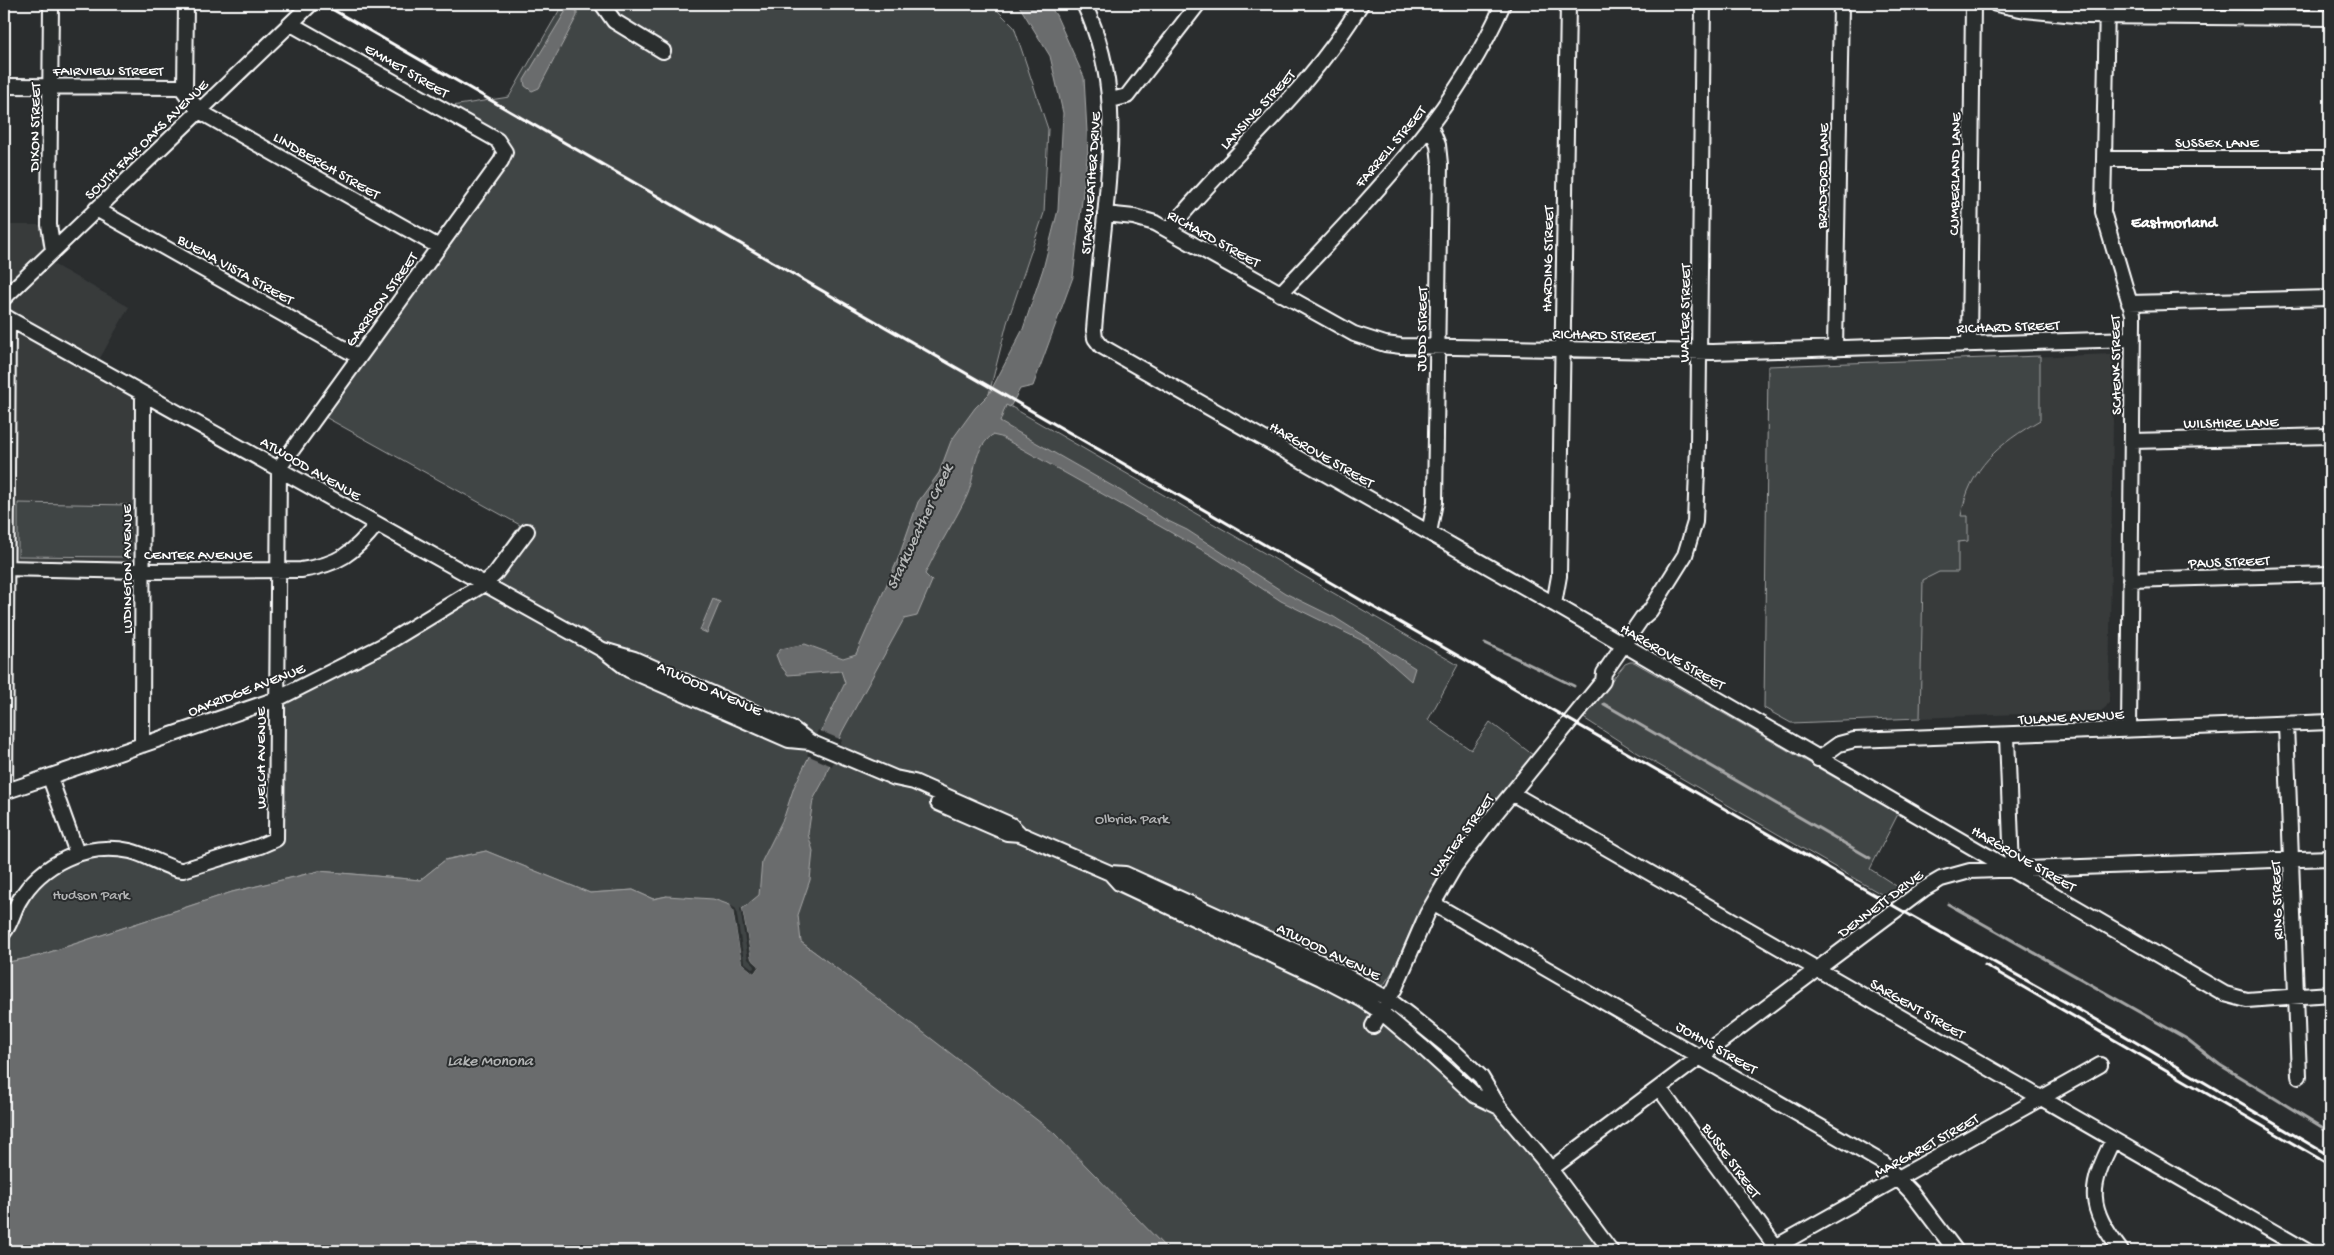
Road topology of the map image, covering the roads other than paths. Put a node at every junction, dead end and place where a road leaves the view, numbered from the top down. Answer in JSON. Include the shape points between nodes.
{"nodes":[{"id":1,"x":51,"y":4,"type":"edge"},
{"id":2,"x":186,"y":4,"type":"edge"},
{"id":3,"x":311,"y":4,"type":"edge"},
{"id":4,"x":602,"y":4,"type":"edge"},
{"id":5,"x":1084,"y":4,"type":"edge"},
{"id":6,"x":1198,"y":4,"type":"edge"},
{"id":7,"x":1361,"y":4,"type":"edge"},
{"id":8,"x":1503,"y":4,"type":"edge"},
{"id":9,"x":1568,"y":4,"type":"edge"},
{"id":10,"x":1704,"y":4,"type":"edge"},
{"id":11,"x":1841,"y":4,"type":"edge"},
{"id":12,"x":1973,"y":4,"type":"edge"},
{"id":13,"x":1996,"y":4,"type":"edge"},
{"id":14,"x":2107,"y":10,"type":"edge"},
{"id":15,"x":2330,"y":18,"type":"edge"},
{"id":16,"x":291,"y":24,"type":"junction"},
{"id":17,"x":663,"y":51,"type":"dead end"},
{"id":18,"x":4,"y":86,"type":"edge"},
{"id":19,"x":50,"y":86,"type":"junction"},
{"id":20,"x":185,"y":90,"type":"junction"},
{"id":21,"x":1111,"y":100,"type":"junction"},
{"id":22,"x":200,"y":111,"type":"junction"},
{"id":23,"x":1430,"y":127,"type":"junction"},
{"id":24,"x":504,"y":148,"type":"joint"},
{"id":25,"x":2104,"y":159,"type":"junction"},
{"id":26,"x":2330,"y":159,"type":"edge"},
{"id":27,"x":96,"y":209,"type":"junction"},
{"id":28,"x":1105,"y":214,"type":"junction"},
{"id":29,"x":1169,"y":230,"type":"junction"},
{"id":30,"x":439,"y":247,"type":"junction"},
{"id":31,"x":53,"y":250,"type":"junction"},
{"id":32,"x":1280,"y":294,"type":"junction"},
{"id":33,"x":4,"y":298,"type":"edge"},
{"id":34,"x":2330,"y":298,"type":"edge"},
{"id":35,"x":2130,"y":303,"type":"junction"},
{"id":36,"x":6,"y":317,"type":"edge"},
{"id":37,"x":1095,"y":338,"type":"joint"},
{"id":38,"x":2133,"y":339,"type":"junction"},
{"id":39,"x":1969,"y":344,"type":"junction"},
{"id":40,"x":1436,"y":347,"type":"junction"},
{"id":41,"x":1562,"y":349,"type":"junction"},
{"id":42,"x":1835,"y":349,"type":"junction"},
{"id":43,"x":1699,"y":352,"type":"junction"},
{"id":44,"x":359,"y":357,"type":"junction"},
{"id":45,"x":143,"y":394,"type":"junction"},
{"id":46,"x":2330,"y":436,"type":"edge"},
{"id":47,"x":2132,"y":440,"type":"junction"},
{"id":48,"x":278,"y":468,"type":"junction"},
{"id":49,"x":377,"y":524,"type":"junction"},
{"id":50,"x":527,"y":531,"type":"dead end"},
{"id":51,"x":1429,"y":533,"type":"junction"},
{"id":52,"x":5,"y":568,"type":"edge"},
{"id":53,"x":278,"y":570,"type":"junction"},
{"id":54,"x":142,"y":571,"type":"junction"},
{"id":55,"x":2330,"y":574,"type":"edge"},
{"id":56,"x":2130,"y":580,"type":"junction"},
{"id":57,"x":484,"y":584,"type":"junction"},
{"id":58,"x":1554,"y":604,"type":"junction"},
{"id":59,"x":1627,"y":648,"type":"junction"},
{"id":60,"x":277,"y":698,"type":"junction"},
{"id":61,"x":2330,"y":722,"type":"edge"},
{"id":62,"x":2286,"y":724,"type":"junction"},
{"id":63,"x":2129,"y":729,"type":"junction"},
{"id":64,"x":2007,"y":736,"type":"junction"},
{"id":65,"x":142,"y":744,"type":"junction"},
{"id":66,"x":1818,"y":759,"type":"junction"},
{"id":67,"x":50,"y":778,"type":"junction"},
{"id":68,"x":4,"y":792,"type":"edge"},
{"id":69,"x":1512,"y":794,"type":"junction"},
{"id":70,"x":76,"y":853,"type":"junction"},
{"id":71,"x":2330,"y":858,"type":"edge"},
{"id":72,"x":2291,"y":860,"type":"junction"},
{"id":73,"x":2012,"y":869,"type":"junction"},
{"id":74,"x":1110,"y":873,"type":"junction"},
{"id":75,"x":1434,"y":904,"type":"junction"},
{"id":76,"x":4,"y":932,"type":"edge"},
{"id":77,"x":1818,"y":970,"type":"junction"},
{"id":78,"x":2330,"y":994,"type":"edge"},
{"id":79,"x":2296,"y":995,"type":"junction"},
{"id":80,"x":1388,"y":999,"type":"junction"},
{"id":81,"x":1381,"y":1012,"type":"junction"},
{"id":82,"x":1373,"y":1026,"type":"dead end"},
{"id":83,"x":1701,"y":1057,"type":"junction"},
{"id":84,"x":2100,"y":1065,"type":"dead end"},
{"id":85,"x":2299,"y":1076,"type":"dead end"},
{"id":86,"x":1659,"y":1088,"type":"junction"},
{"id":87,"x":2040,"y":1098,"type":"junction"},
{"id":88,"x":1499,"y":1108,"type":"junction"},
{"id":89,"x":2113,"y":1140,"type":"junction"},
{"id":90,"x":1551,"y":1169,"type":"junction"},
{"id":91,"x":1899,"y":1178,"type":"junction"},
{"id":92,"x":1774,"y":1250,"type":"edge"},
{"id":93,"x":1611,"y":1251,"type":"edge"},
{"id":94,"x":1956,"y":1251,"type":"edge"},
{"id":95,"x":2121,"y":1251,"type":"edge"},
{"id":96,"x":2307,"y":1251,"type":"edge"}],
"edges":[{"from":1,"to":19,"type":"street","name":"DIXON STREET"},
{"from":2,"to":20,"type":"street"},
{"from":3,"to":16,"type":"street","name":"SOUTH FAIR OAKS AVENUE"},
{"from":4,"to":17,"type":"street","via":[[614,21]]},
{"from":5,"to":21,"type":"street","name":"STARKWEATHER DRIVE","via":[[1100,44]]},
{"from":6,"to":21,"type":"street","via":[[1127,96]]},
{"from":7,"to":29,"type":"street","name":"LANSING STREET","via":[[1297,93]]},
{"from":8,"to":23,"type":"street","name":"FARRELL STREET","via":[[1467,72]]},
{"from":9,"to":41,"type":"street","name":"HARDING STREET"},
{"from":10,"to":43,"type":"street","name":"WALTER STREET"},
{"from":11,"to":42,"type":"street","name":"BRADFORD LANE"},
{"from":12,"to":39,"type":"street","name":"CUMBERLAND LANE"},
{"from":13,"to":14,"type":"street","via":[[2062,14]]},
{"from":14,"to":15,"type":"street"},
{"from":14,"to":25,"type":"street","name":"SCHENK STREET"},
{"from":16,"to":22,"type":"street","name":"SOUTH FAIR OAKS AVENUE"},
{"from":16,"to":24,"type":"street","name":"EMMET STREET","via":[[497,140]]},
{"from":18,"to":19,"type":"street","name":"FAIRVIEW STREET"},
{"from":19,"to":20,"type":"street","name":"FAIRVIEW STREET","via":[[181,87]]},
{"from":19,"to":31,"type":"street","name":"DIXON STREET","via":[[49,225]]},
{"from":20,"to":22,"type":"street"},
{"from":21,"to":28,"type":"street","name":"STARKWEATHER DRIVE","via":[[1112,137]]},
{"from":22,"to":27,"type":"street","name":"SOUTH FAIR OAKS AVENUE"},
{"from":22,"to":30,"type":"street","name":"LINDBERGH STREET"},
{"from":23,"to":32,"type":"street","name":"FARRELL STREET"},
{"from":23,"to":40,"type":"street","name":"JUDD STREET","via":[[1438,145],[1440,164]]},
{"from":24,"to":30,"type":"street","name":"GARRISON STREET","via":[[501,161]]},
{"from":25,"to":26,"type":"street","name":"SUSSEX LANE"},
{"from":25,"to":35,"type":"street","name":"SCHENK STREET","via":[[2103,212]]},
{"from":27,"to":31,"type":"street","name":"SOUTH FAIR OAKS AVENUE"},
{"from":27,"to":44,"type":"street","name":"BUENA VISTA STREET"},
{"from":28,"to":29,"type":"street","name":"RICHARD STREET","via":[[1134,217]]},
{"from":28,"to":37,"type":"street","name":"STARKWEATHER DRIVE"},
{"from":29,"to":32,"type":"street","name":"RICHARD STREET"},
{"from":30,"to":44,"type":"street","name":"GARRISON STREET"},
{"from":31,"to":33,"type":"street","name":"SOUTH FAIR OAKS AVENUE"},
{"from":32,"to":40,"type":"street","name":"RICHARD STREET","via":[[1361,337],[1385,344]]},
{"from":34,"to":35,"type":"street"},
{"from":35,"to":38,"type":"street","name":"SCHENK STREET"},
{"from":36,"to":45,"type":"street","name":"ATWOOD AVENUE"},
{"from":36,"to":52,"type":"street"},
{"from":37,"to":51,"type":"street","name":"HARGROVE STREET","via":[[1101,346]]},
{"from":38,"to":39,"type":"street","name":"RICHARD STREET"},
{"from":38,"to":47,"type":"street","name":"SCHENK STREET"},
{"from":39,"to":42,"type":"street","name":"RICHARD STREET"},
{"from":40,"to":41,"type":"street","name":"RICHARD STREET"},
{"from":40,"to":51,"type":"street","name":"JUDD STREET","via":[[1435,502]]},
{"from":41,"to":43,"type":"street","name":"RICHARD STREET"},
{"from":41,"to":58,"type":"street","name":"HARDING STREET","via":[[1559,576]]},
{"from":42,"to":43,"type":"street","name":"RICHARD STREET"},
{"from":43,"to":59,"type":"street","name":"WALTER STREET","via":[[1694,528],[1685,555],[1650,611],[1642,618]]},
{"from":44,"to":48,"type":"street","name":"GARRISON STREET"},
{"from":45,"to":48,"type":"street","name":"ATWOOD AVENUE"},
{"from":45,"to":54,"type":"street","name":"LUDINGTON AVENUE"},
{"from":46,"to":47,"type":"street","name":"WILSHIRE LANE"},
{"from":47,"to":56,"type":"street","name":"SCHENK STREET"},
{"from":48,"to":49,"type":"street","name":"ATWOOD AVENUE"},
{"from":48,"to":53,"type":"street","name":"WELCH AVENUE"},
{"from":49,"to":53,"type":"street","name":"CENTER AVENUE","via":[[355,550],[336,562],[314,568]]},
{"from":49,"to":57,"type":"street","name":"ATWOOD AVENUE"},
{"from":50,"to":57,"type":"street","name":"OAKRIDGE AVENUE"},
{"from":51,"to":58,"type":"street","name":"HARGROVE STREET"},
{"from":52,"to":54,"type":"street","name":"CENTER AVENUE"},
{"from":52,"to":68,"type":"street"},
{"from":53,"to":54,"type":"street","name":"CENTER AVENUE"},
{"from":53,"to":60,"type":"street","name":"WELCH AVENUE"},
{"from":54,"to":65,"type":"street","name":"LUDINGTON AVENUE"},
{"from":55,"to":56,"type":"street","name":"PAUS STREET"},
{"from":56,"to":63,"type":"street","name":"SCHENK STREET"},
{"from":57,"to":60,"type":"street","name":"OAKRIDGE AVENUE","via":[[382,646]]},
{"from":57,"to":74,"type":"street","name":"ATWOOD AVENUE","via":[[603,650],[623,654],[794,730],[810,742],[1011,824],[1020,834]]},
{"from":58,"to":59,"type":"street","name":"HARGROVE STREET"},
{"from":59,"to":66,"type":"street","name":"HARGROVE STREET"},
{"from":59,"to":69,"type":"street","name":"WALTER STREET","via":[[1611,677],[1602,681]]},
{"from":60,"to":65,"type":"street","name":"OAKRIDGE AVENUE"},
{"from":60,"to":70,"type":"street","name":"WELCH AVENUE","via":[[276,839],[183,870],[142,854],[117,849]]},
{"from":61,"to":62,"type":"street","name":"TULANE AVENUE"},
{"from":62,"to":63,"type":"street","name":"TULANE AVENUE"},
{"from":62,"to":72,"type":"street","name":"RING STREET"},
{"from":63,"to":64,"type":"street","name":"TULANE AVENUE"},
{"from":64,"to":66,"type":"street","name":"TULANE AVENUE","via":[[1854,740],[1828,750]]},
{"from":64,"to":73,"type":"street"},
{"from":65,"to":67,"type":"street","name":"OAKRIDGE AVENUE"},
{"from":66,"to":73,"type":"street","name":"HARGROVE STREET"},
{"from":67,"to":68,"type":"street","name":"OAKRIDGE AVENUE"},
{"from":67,"to":70,"type":"street"},
{"from":69,"to":75,"type":"street","name":"WALTER STREET","via":[[1460,860]]},
{"from":69,"to":77,"type":"street","name":"SARGENT STREET"},
{"from":70,"to":76,"type":"street","via":[[37,877],[19,901]]},
{"from":71,"to":72,"type":"street","name":"DENNETT DRIVE"},
{"from":72,"to":73,"type":"street","name":"DENNETT DRIVE"},
{"from":72,"to":79,"type":"street","name":"RING STREET"},
{"from":73,"to":77,"type":"street","name":"DENNETT DRIVE","via":[[1970,871],[1932,883]]},
{"from":73,"to":79,"type":"street","name":"HARGROVE STREET","via":[[2225,994],[2247,1000]]},
{"from":74,"to":80,"type":"street","name":"ATWOOD AVENUE","via":[[1124,874],[1297,952]]},
{"from":74,"to":81,"type":"street","name":"ATWOOD AVENUE","via":[[1119,883],[1321,978]]},
{"from":75,"to":80,"type":"street","name":"WALTER STREET"},
{"from":75,"to":83,"type":"street","name":"JOHNS STREET"},
{"from":77,"to":83,"type":"street","name":"DENNETT DRIVE"},
{"from":77,"to":87,"type":"street","name":"SARGENT STREET"},
{"from":78,"to":79,"type":"street"},
{"from":79,"to":85,"type":"street","name":"RING STREET"},
{"from":80,"to":81,"type":"street","name":"WALTER STREET"},
{"from":80,"to":88,"type":"street","name":"ATWOOD AVENUE","via":[[1481,1077]]},
{"from":81,"to":82,"type":"street","name":"WALTER STREET"},
{"from":81,"to":88,"type":"street","name":"ATWOOD AVENUE","via":[[1476,1096]]},
{"from":83,"to":86,"type":"street","name":"DENNETT DRIVE"},
{"from":83,"to":91,"type":"street","name":"JOHNS STREET","via":[[1883,1163]]},
{"from":84,"to":87,"type":"street","name":"MARGARET STREET"},
{"from":86,"to":90,"type":"street","name":"DENNETT DRIVE"},
{"from":86,"to":92,"type":"street","name":"BUSSE STREET"},
{"from":87,"to":89,"type":"street","name":"SARGENT STREET"},
{"from":87,"to":91,"type":"street","name":"MARGARET STREET"},
{"from":88,"to":90,"type":"street","name":"ATWOOD AVENUE"},
{"from":89,"to":95,"type":"street","via":[[2098,1172],[2094,1195],[2106,1231]]},
{"from":89,"to":96,"type":"street","name":"SARGENT STREET"},
{"from":90,"to":93,"type":"street","name":"ATWOOD AVENUE"},
{"from":91,"to":92,"type":"street","name":"MARGARET STREET"},
{"from":91,"to":94,"type":"street","name":"JOHNS STREET"}]}
